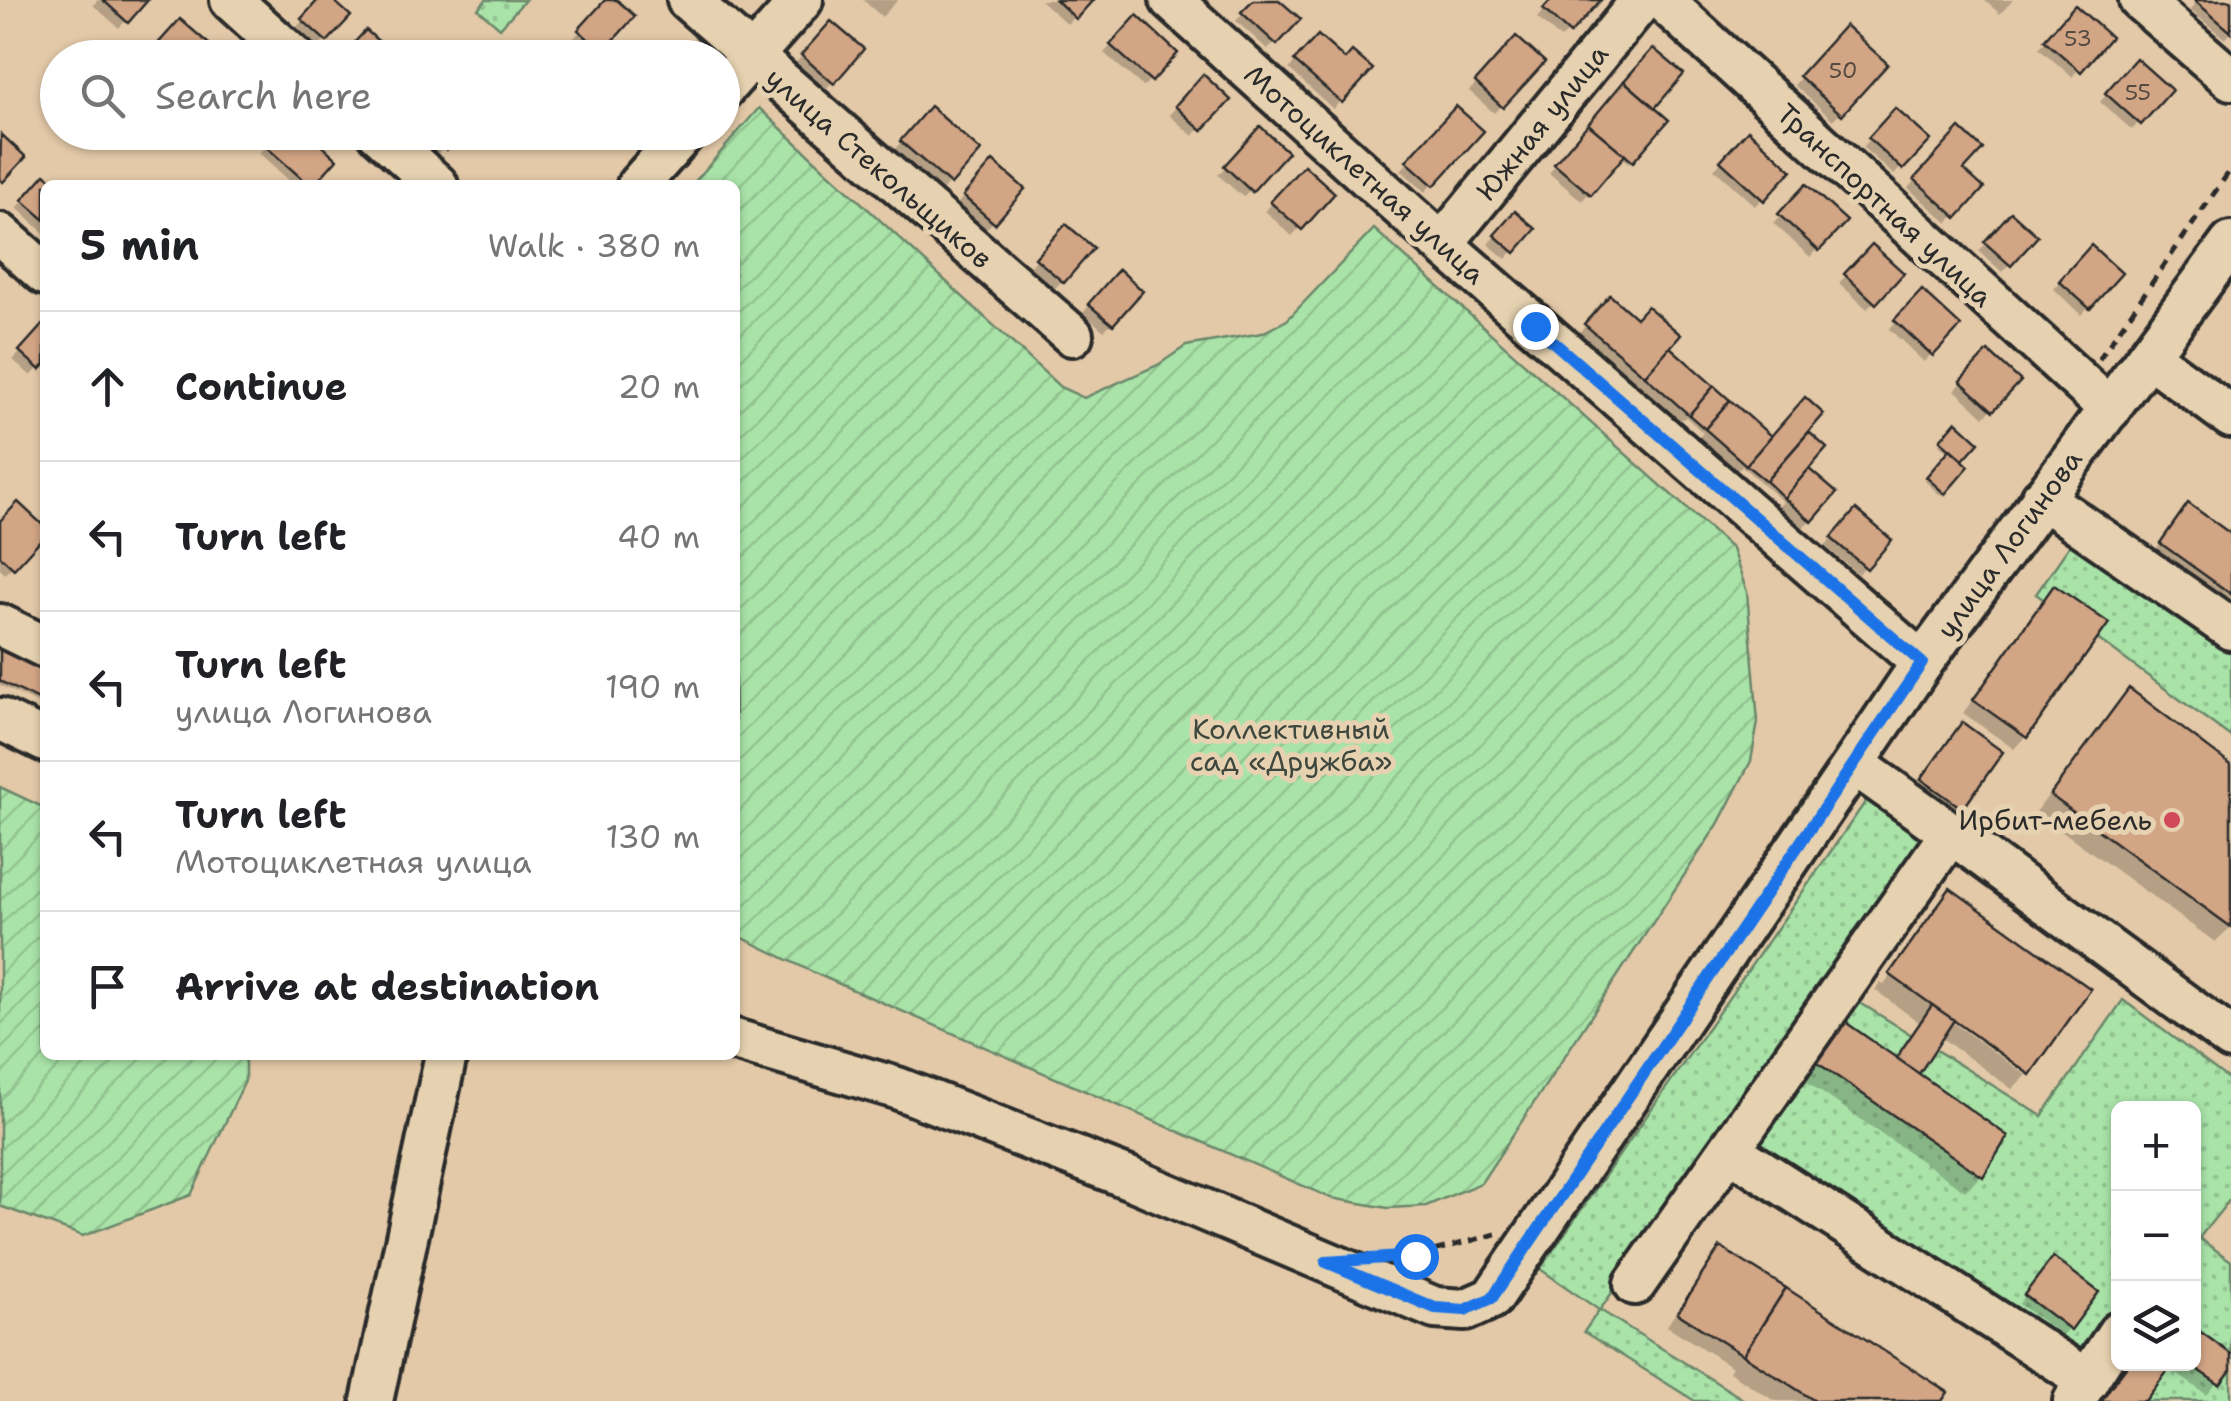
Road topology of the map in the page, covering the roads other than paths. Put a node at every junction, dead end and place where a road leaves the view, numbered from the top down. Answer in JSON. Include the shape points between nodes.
{"nodes":[{"id":1,"x":231,"y":0,"type":"edge"},
{"id":2,"x":688,"y":0,"type":"edge"},
{"id":3,"x":802,"y":0,"type":"edge"},
{"id":4,"x":1171,"y":0,"type":"edge"},
{"id":5,"x":1642,"y":0,"type":"edge"},
{"id":6,"x":1662,"y":0,"type":"edge"},
{"id":7,"x":2140,"y":0,"type":"edge"},
{"id":8,"x":275,"y":40,"type":"edge"},
{"id":9,"x":731,"y":40,"type":"edge"},
{"id":10,"x":740,"y":48,"type":"edge"},
{"id":11,"x":751,"y":58,"type":"junction"},
{"id":12,"x":740,"y":70,"type":"edge"},
{"id":13,"x":2231,"y":80,"type":"edge"},
{"id":14,"x":398,"y":150,"type":"edge"},
{"id":15,"x":668,"y":150,"type":"edge"},
{"id":16,"x":431,"y":180,"type":"edge"},
{"id":17,"x":642,"y":180,"type":"edge"},
{"id":18,"x":0,"y":234,"type":"edge"},
{"id":19,"x":2231,"y":243,"type":"edge"},
{"id":20,"x":1442,"y":244,"type":"junction"},
{"id":21,"x":40,"y":270,"type":"edge"},
{"id":22,"x":1072,"y":335,"type":"dead end"},
{"id":23,"x":2148,"y":356,"type":"junction"},
{"id":24,"x":2096,"y":397,"type":"junction"},
{"id":25,"x":2231,"y":417,"type":"edge"},
{"id":26,"x":2042,"y":498,"type":"junction"},
{"id":27,"x":0,"y":625,"type":"edge"},
{"id":28,"x":2231,"y":629,"type":"edge"},
{"id":29,"x":40,"y":645,"type":"edge"},
{"id":30,"x":1922,"y":663,"type":"junction"},
{"id":31,"x":0,"y":719,"type":"edge"},
{"id":32,"x":40,"y":739,"type":"edge"},
{"id":33,"x":1854,"y":764,"type":"junction"},
{"id":34,"x":1951,"y":833,"type":"junction"},
{"id":35,"x":2231,"y":1039,"type":"edge"},
{"id":36,"x":740,"y":1041,"type":"edge"},
{"id":37,"x":445,"y":1060,"type":"edge"},
{"id":38,"x":1731,"y":1150,"type":"junction"},
{"id":39,"x":1635,"y":1284,"type":"dead end"},
{"id":40,"x":2111,"y":1344,"type":"edge"},
{"id":41,"x":2081,"y":1391,"type":"edge"},
{"id":42,"x":372,"y":1401,"type":"edge"}],
"edges":[{"from":1,"to":8,"type":"street"},
{"from":2,"to":9,"type":"street","name":"улица Стекольщиков"},
{"from":3,"to":11,"type":"street"},
{"from":4,"to":20,"type":"street","name":"Мотоциклетная улица"},
{"from":5,"to":20,"type":"street","name":"Южная улица"},
{"from":6,"to":24,"type":"street","name":"Транспортная улица"},
{"from":7,"to":13,"type":"street"},
{"from":10,"to":11,"type":"street","name":"улица Стекольщиков"},
{"from":11,"to":12,"type":"street"},
{"from":11,"to":22,"type":"street","name":"улица Стекольщиков"},
{"from":14,"to":16,"type":"street"},
{"from":15,"to":17,"type":"street"},
{"from":18,"to":21,"type":"street"},
{"from":19,"to":23,"type":"street","name":"улица Логинова"},
{"from":20,"to":30,"type":"street","name":"Мотоциклетная улица"},
{"from":23,"to":24,"type":"street","name":"улица Логинова"},
{"from":23,"to":25,"type":"street"},
{"from":24,"to":26,"type":"street","name":"улица Логинова"},
{"from":26,"to":28,"type":"street"},
{"from":26,"to":30,"type":"street","name":"улица Логинова"},
{"from":27,"to":29,"type":"street"},
{"from":30,"to":33,"type":"street","name":"улица Логинова"},
{"from":31,"to":32,"type":"street"},
{"from":33,"to":34,"type":"street"},
{"from":33,"to":36,"type":"street","name":"улица Логинова","via":[[1492,1298],[1465,1310],[1435,1308],[897,1088]]},
{"from":34,"to":35,"type":"street"},
{"from":34,"to":38,"type":"street"},
{"from":37,"to":42,"type":"street"},
{"from":38,"to":39,"type":"street"},
{"from":38,"to":41,"type":"street"},
{"from":40,"to":41,"type":"street"}]}
